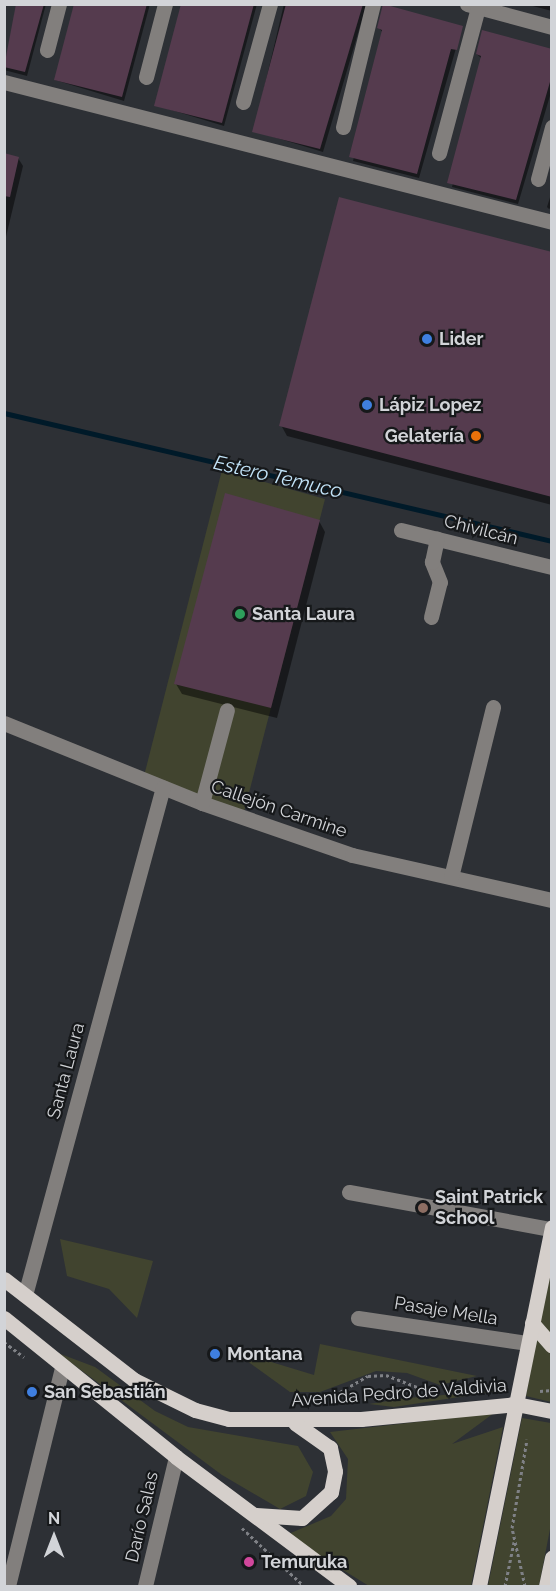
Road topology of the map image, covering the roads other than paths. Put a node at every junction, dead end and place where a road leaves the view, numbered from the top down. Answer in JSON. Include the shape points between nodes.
{"nodes":[{"id":1,"x":59,"y":4,"type":"edge"},
{"id":2,"x":165,"y":4,"type":"edge"},
{"id":3,"x":270,"y":4,"type":"edge"},
{"id":4,"x":374,"y":4,"type":"edge"},
{"id":5,"x":475,"y":6,"type":"edge"},
{"id":6,"x":552,"y":27,"type":"edge"},
{"id":7,"x":47,"y":50,"type":"dead end"},
{"id":8,"x":146,"y":77,"type":"dead end"},
{"id":9,"x":4,"y":82,"type":"edge"},
{"id":10,"x":243,"y":102,"type":"dead end"},
{"id":11,"x":343,"y":127,"type":"dead end"},
{"id":12,"x":552,"y":127,"type":"edge"},
{"id":13,"x":440,"y":153,"type":"dead end"},
{"id":14,"x":538,"y":179,"type":"dead end"},
{"id":15,"x":552,"y":222,"type":"edge"},
{"id":16,"x":401,"y":530,"type":"dead end"},
{"id":17,"x":437,"y":539,"type":"junction"},
{"id":18,"x":552,"y":567,"type":"edge"},
{"id":19,"x":431,"y":617,"type":"dead end"},
{"id":20,"x":494,"y":707,"type":"dead end"},
{"id":21,"x":227,"y":710,"type":"dead end"},
{"id":22,"x":4,"y":723,"type":"edge"},
{"id":23,"x":163,"y":787,"type":"junction"},
{"id":24,"x":202,"y":803,"type":"junction"},
{"id":25,"x":451,"y":877,"type":"junction"},
{"id":26,"x":552,"y":900,"type":"edge"},
{"id":27,"x":349,"y":1192,"type":"dead end"},
{"id":28,"x":551,"y":1228,"type":"edge"},
{"id":29,"x":4,"y":1279,"type":"edge"},
{"id":30,"x":25,"y":1295,"type":"junction"},
{"id":31,"x":4,"y":1318,"type":"edge"},
{"id":32,"x":358,"y":1318,"type":"dead end"},
{"id":33,"x":532,"y":1323,"type":"junction"},
{"id":34,"x":528,"y":1343,"type":"junction"},
{"id":35,"x":552,"y":1346,"type":"edge"},
{"id":36,"x":62,"y":1367,"type":"junction"},
{"id":37,"x":516,"y":1404,"type":"junction"},
{"id":38,"x":552,"y":1411,"type":"edge"},
{"id":39,"x":284,"y":1421,"type":"junction"},
{"id":40,"x":176,"y":1457,"type":"junction"},
{"id":41,"x":253,"y":1514,"type":"junction"},
{"id":42,"x":552,"y":1558,"type":"edge"},
{"id":43,"x":8,"y":1587,"type":"edge"},
{"id":44,"x":145,"y":1587,"type":"edge"},
{"id":45,"x":349,"y":1587,"type":"edge"},
{"id":46,"x":479,"y":1587,"type":"edge"},
{"id":47,"x":546,"y":1587,"type":"edge"}],
"edges":[{"from":1,"to":7,"type":"street"},
{"from":2,"to":8,"type":"street"},
{"from":3,"to":10,"type":"street"},
{"from":4,"to":11,"type":"street"},
{"from":5,"to":6,"type":"street"},
{"from":5,"to":13,"type":"street"},
{"from":9,"to":15,"type":"street"},
{"from":12,"to":14,"type":"street"},
{"from":16,"to":17,"type":"street","name":"Chivilcán"},
{"from":17,"to":18,"type":"street","name":"Chivilcán"},
{"from":17,"to":19,"type":"street","via":[[432,562],[440,582]]},
{"from":20,"to":25,"type":"street"},
{"from":21,"to":24,"type":"street"},
{"from":22,"to":23,"type":"street","name":"Callejón Carmine"},
{"from":23,"to":24,"type":"street","name":"Callejón Carmine"},
{"from":23,"to":30,"type":"street","name":"Santa Laura"},
{"from":24,"to":25,"type":"street","name":"Callejón Carmine","via":[[352,855]]},
{"from":25,"to":26,"type":"street","name":"Callejón Carmine"},
{"from":27,"to":28,"type":"street"},
{"from":28,"to":33,"type":"main road"},
{"from":29,"to":30,"type":"main road","name":"Avenida Pedro de Valdivia"},
{"from":30,"to":39,"type":"main road","name":"Avenida Pedro de Valdivia","via":[[166,1398],[229,1419]]},
{"from":31,"to":36,"type":"main road"},
{"from":32,"to":34,"type":"street","name":"Pasaje Mella"},
{"from":33,"to":34,"type":"main road"},
{"from":33,"to":35,"type":"main road"},
{"from":34,"to":37,"type":"main road"},
{"from":36,"to":40,"type":"main road"},
{"from":36,"to":43,"type":"street"},
{"from":37,"to":38,"type":"main road","name":"Avenida Pedro de Valdivia"},
{"from":37,"to":39,"type":"main road","name":"Avenida Pedro de Valdivia"},
{"from":37,"to":46,"type":"main road"},
{"from":39,"to":41,"type":"main road","via":[[302,1424],[325,1440],[334,1458],[334,1482],[311,1515],[292,1520]]},
{"from":40,"to":41,"type":"main road"},
{"from":40,"to":44,"type":"street","name":"Darío Salas"},
{"from":41,"to":45,"type":"main road"},
{"from":42,"to":47,"type":"main road"}]}
